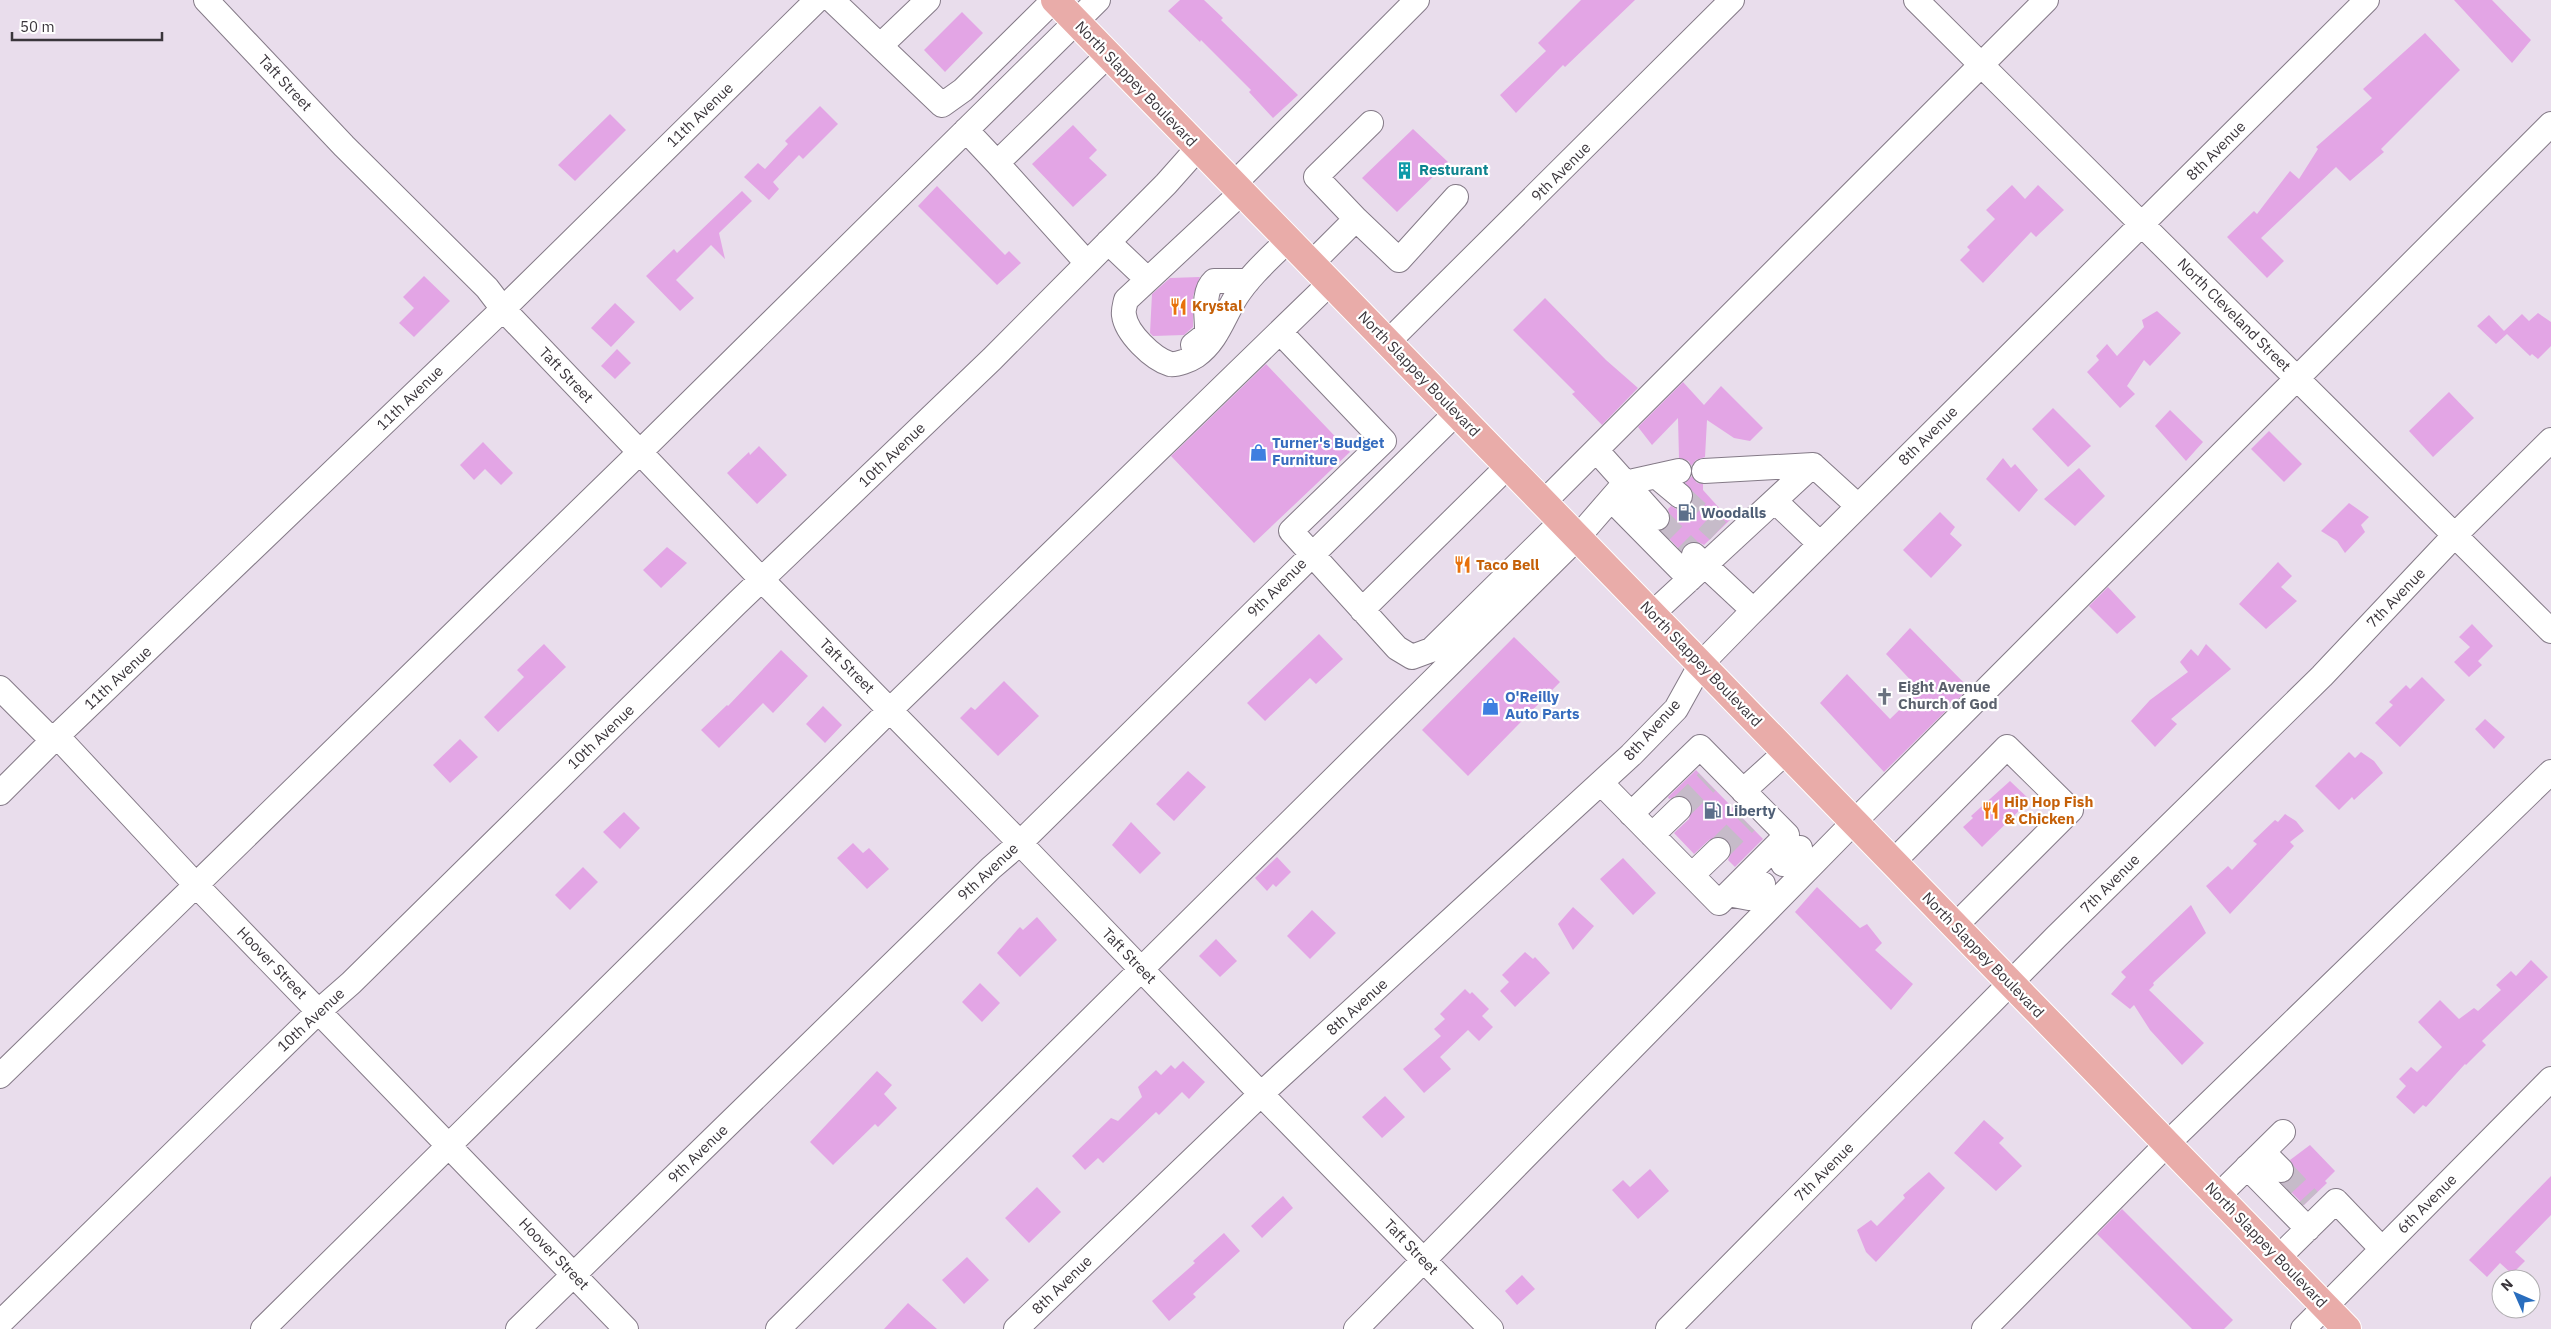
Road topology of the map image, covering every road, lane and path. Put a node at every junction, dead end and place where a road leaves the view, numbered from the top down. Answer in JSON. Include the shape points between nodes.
{"nodes":[{"id":1,"x":206,"y":0,"type":"edge"},
{"id":2,"x":817,"y":0,"type":"edge"},
{"id":3,"x":832,"y":0,"type":"edge"},
{"id":4,"x":928,"y":0,"type":"edge"},
{"id":5,"x":1054,"y":0,"type":"edge"},
{"id":6,"x":1098,"y":0,"type":"edge"},
{"id":7,"x":1417,"y":0,"type":"edge"},
{"id":8,"x":1732,"y":0,"type":"edge"},
{"id":9,"x":1916,"y":0,"type":"edge"},
{"id":10,"x":2046,"y":0,"type":"edge"},
{"id":11,"x":2367,"y":0,"type":"edge"},
{"id":12,"x":1076,"y":22,"type":"junction"},
{"id":13,"x":880,"y":46,"type":"junction"},
{"id":14,"x":1108,"y":54,"type":"junction"},
{"id":15,"x":1981,"y":65,"type":"junction"},
{"id":16,"x":1371,"y":123,"type":"dead end"},
{"id":17,"x":2551,"y":124,"type":"edge"},
{"id":18,"x":966,"y":130,"type":"junction"},
{"id":19,"x":1198,"y":148,"type":"junction"},
{"id":20,"x":997,"y":163,"type":"junction"},
{"id":21,"x":1238,"y":188,"type":"junction"},
{"id":22,"x":1456,"y":197,"type":"dead end"},
{"id":23,"x":1356,"y":219,"type":"junction"},
{"id":24,"x":2142,"y":224,"type":"junction"},
{"id":25,"x":1288,"y":240,"type":"junction"},
{"id":26,"x":1108,"y":242,"type":"junction"},
{"id":27,"x":1087,"y":263,"type":"junction"},
{"id":28,"x":1311,"y":264,"type":"junction"},
{"id":29,"x":1147,"y":279,"type":"junction"},
{"id":30,"x":1330,"y":283,"type":"junction"},
{"id":31,"x":503,"y":309,"type":"junction"},
{"id":32,"x":1280,"y":332,"type":"junction"},
{"id":33,"x":1388,"y":342,"type":"junction"},
{"id":34,"x":2297,"y":378,"type":"junction"},
{"id":35,"x":1456,"y":413,"type":"junction"},
{"id":36,"x":2551,"y":440,"type":"edge"},
{"id":37,"x":1596,"y":450,"type":"junction"},
{"id":38,"x":640,"y":452,"type":"junction"},
{"id":39,"x":1812,"y":465,"type":"junction"},
{"id":40,"x":1508,"y":466,"type":"junction"},
{"id":41,"x":1679,"y":472,"type":"dead end"},
{"id":42,"x":1704,"y":472,"type":"dead end"},
{"id":43,"x":1656,"y":476,"type":"junction"},
{"id":44,"x":1618,"y":491,"type":"junction"},
{"id":45,"x":1680,"y":496,"type":"tunnel mouth"},
{"id":46,"x":1775,"y":501,"type":"junction"},
{"id":47,"x":1858,"y":506,"type":"junction"},
{"id":48,"x":1657,"y":518,"type":"tunnel mouth"},
{"id":49,"x":1561,"y":520,"type":"junction"},
{"id":50,"x":2454,"y":536,"type":"junction"},
{"id":51,"x":1820,"y":544,"type":"junction"},
{"id":52,"x":1311,"y":554,"type":"junction"},
{"id":53,"x":1696,"y":567,"type":"junction"},
{"id":54,"x":763,"y":581,"type":"junction"},
{"id":55,"x":1362,"y":610,"type":"junction"},
{"id":56,"x":1753,"y":610,"type":"junction"},
{"id":57,"x":1652,"y":614,"type":"junction"},
{"id":58,"x":2551,"y":631,"type":"edge"},
{"id":59,"x":1701,"y":664,"type":"junction"},
{"id":60,"x":0,"y":688,"type":"edge"},
{"id":61,"x":890,"y":710,"type":"junction"},
{"id":62,"x":57,"y":736,"type":"junction"},
{"id":63,"x":1786,"y":752,"type":"junction"},
{"id":64,"x":2551,"y":772,"type":"edge"},
{"id":65,"x":1601,"y":783,"type":"junction"},
{"id":66,"x":1743,"y":791,"type":"junction"},
{"id":67,"x":0,"y":793,"type":"edge"},
{"id":68,"x":1679,"y":809,"type":"tunnel mouth"},
{"id":69,"x":1631,"y":814,"type":"junction"},
{"id":70,"x":1854,"y":822,"type":"junction"},
{"id":71,"x":1652,"y":836,"type":"junction"},
{"id":72,"x":1020,"y":842,"type":"junction"},
{"id":73,"x":1801,"y":848,"type":"junction"},
{"id":74,"x":1718,"y":850,"type":"tunnel mouth"},
{"id":75,"x":1893,"y":862,"type":"junction"},
{"id":76,"x":1783,"y":864,"type":"dead end"},
{"id":77,"x":1692,"y":875,"type":"junction"},
{"id":78,"x":195,"y":884,"type":"junction"},
{"id":79,"x":1763,"y":884,"type":"dead end"},
{"id":80,"x":1728,"y":894,"type":"junction"},
{"id":81,"x":1956,"y":926,"type":"junction"},
{"id":82,"x":1142,"y":969,"type":"junction"},
{"id":83,"x":2012,"y":984,"type":"junction"},
{"id":84,"x":319,"y":1011,"type":"junction"},
{"id":85,"x":0,"y":1076,"type":"edge"},
{"id":86,"x":2551,"y":1079,"type":"edge"},
{"id":87,"x":1261,"y":1094,"type":"junction"},
{"id":88,"x":2283,"y":1132,"type":"dead end"},
{"id":89,"x":2167,"y":1144,"type":"junction"},
{"id":90,"x":450,"y":1146,"type":"junction"},
{"id":91,"x":2255,"y":1160,"type":"junction"},
{"id":92,"x":2280,"y":1170,"type":"tunnel mouth"},
{"id":93,"x":2218,"y":1196,"type":"junction"},
{"id":94,"x":2314,"y":1214,"type":"junction"},
{"id":95,"x":2382,"y":1249,"type":"junction"},
{"id":96,"x":2278,"y":1258,"type":"junction"},
{"id":97,"x":1424,"y":1261,"type":"junction"},
{"id":98,"x":574,"y":1275,"type":"junction"},
{"id":99,"x":2326,"y":1307,"type":"junction"},
{"id":100,"x":0,"y":1323,"type":"edge"},
{"id":101,"x":263,"y":1329,"type":"edge"},
{"id":102,"x":518,"y":1329,"type":"edge"},
{"id":103,"x":626,"y":1329,"type":"edge"},
{"id":104,"x":778,"y":1329,"type":"edge"},
{"id":105,"x":1016,"y":1329,"type":"edge"},
{"id":106,"x":1356,"y":1329,"type":"edge"},
{"id":107,"x":1492,"y":1329,"type":"edge"},
{"id":108,"x":1668,"y":1329,"type":"edge"},
{"id":109,"x":1984,"y":1329,"type":"edge"},
{"id":110,"x":2303,"y":1329,"type":"edge"},
{"id":111,"x":2347,"y":1329,"type":"edge"}],
"edges":[{"from":1,"to":31,"type":"street","name":"Taft Street"},
{"from":2,"to":31,"type":"street","name":"11th Avenue"},
{"from":3,"to":13,"type":"street"},
{"from":4,"to":13,"type":"street"},
{"from":5,"to":12,"type":"main road","name":"North Slappey Boulevard"},
{"from":5,"to":13,"type":"street","via":[[963,90],[942,105]]},
{"from":6,"to":12,"type":"street"},
{"from":7,"to":21,"type":"street"},
{"from":8,"to":33,"type":"street","name":"9th Avenue"},
{"from":9,"to":15,"type":"street","name":"North Cleveland Street"},
{"from":10,"to":15,"type":"street"},
{"from":11,"to":24,"type":"street","name":"8th Avenue"},
{"from":12,"to":14,"type":"main road","name":"North Slappey Boulevard"},
{"from":12,"to":18,"type":"street"},
{"from":14,"to":19,"type":"main road","name":"North Slappey Boulevard"},
{"from":14,"to":20,"type":"street"},
{"from":15,"to":24,"type":"street","name":"North Cleveland Street"},
{"from":15,"to":37,"type":"street"},
{"from":16,"to":23,"type":"street","via":[[1316,177]]},
{"from":17,"to":34,"type":"street"},
{"from":18,"to":20,"type":"street"},
{"from":18,"to":38,"type":"street"},
{"from":19,"to":21,"type":"main road","name":"North Slappey Boulevard"},
{"from":19,"to":26,"type":"street","name":"10th Avenue"},
{"from":20,"to":27,"type":"street"},
{"from":21,"to":25,"type":"main road","name":"North Slappey Boulevard"},
{"from":21,"to":29,"type":"street"},
{"from":22,"to":23,"type":"street","via":[[1399,260]]},
{"from":23,"to":28,"type":"street"},
{"from":24,"to":34,"type":"street","name":"North Cleveland Street"},
{"from":24,"to":47,"type":"street","name":"8th Avenue"},
{"from":25,"to":28,"type":"main road","name":"North Slappey Boulevard"},
{"from":25,"to":29,"type":"street","via":[[1235,298],[1217,334],[1195,356],[1177,364],[1156,356],[1129,329],[1123,314],[1126,300]]},
{"from":26,"to":27,"type":"street","name":"10th Avenue"},
{"from":26,"to":29,"type":"street"},
{"from":27,"to":54,"type":"street","name":"10th Avenue"},
{"from":28,"to":30,"type":"main road","name":"North Slappey Boulevard"},
{"from":30,"to":32,"type":"street"},
{"from":30,"to":33,"type":"main road","name":"North Slappey Boulevard"},
{"from":31,"to":38,"type":"street","name":"Taft Street"},
{"from":31,"to":62,"type":"street","name":"11th Avenue"},
{"from":32,"to":52,"type":"street","via":[[1384,440],[1291,530]]},
{"from":32,"to":61,"type":"street"},
{"from":33,"to":35,"type":"main road","name":"North Slappey Boulevard"},
{"from":34,"to":50,"type":"street","name":"North Cleveland Street"},
{"from":34,"to":70,"type":"street"},
{"from":35,"to":40,"type":"main road","name":"North Slappey Boulevard"},
{"from":35,"to":52,"type":"street","name":"9th Avenue"},
{"from":36,"to":50,"type":"street","name":"7th Avenue"},
{"from":37,"to":44,"type":"street"},
{"from":37,"to":49,"type":"street"},
{"from":38,"to":54,"type":"street","name":"Taft Street"},
{"from":38,"to":78,"type":"street"},
{"from":39,"to":42,"type":"street"},
{"from":39,"to":46,"type":"street"},
{"from":39,"to":47,"type":"street"},
{"from":40,"to":49,"type":"main road","name":"North Slappey Boulevard"},
{"from":40,"to":55,"type":"street"},
{"from":41,"to":43,"type":"street"},
{"from":43,"to":44,"type":"street"},
{"from":43,"to":45,"type":"street"},
{"from":44,"to":48,"type":"street"},
{"from":44,"to":49,"type":"street"},
{"from":44,"to":53,"type":"street"},
{"from":46,"to":51,"type":"street"},
{"from":46,"to":53,"type":"street","via":[[1724,537]]},
{"from":47,"to":51,"type":"street","name":"8th Avenue"},
{"from":49,"to":55,"type":"street","via":[[1431,650],[1412,657],[1397,648]]},
{"from":49,"to":57,"type":"main road","name":"North Slappey Boulevard"},
{"from":49,"to":82,"type":"street"},
{"from":50,"to":58,"type":"street","name":"North Cleveland Street"},
{"from":50,"to":83,"type":"street","name":"7th Avenue","via":[[2322,676]]},
{"from":51,"to":56,"type":"street","name":"8th Avenue"},
{"from":52,"to":55,"type":"street"},
{"from":52,"to":72,"type":"street","name":"9th Avenue"},
{"from":53,"to":56,"type":"street"},
{"from":53,"to":57,"type":"street"},
{"from":54,"to":61,"type":"street","name":"Taft Street"},
{"from":54,"to":84,"type":"street","name":"10th Avenue"},
{"from":56,"to":59,"type":"street","name":"8th Avenue"},
{"from":57,"to":59,"type":"main road","name":"North Slappey Boulevard"},
{"from":59,"to":63,"type":"main road","name":"North Slappey Boulevard"},
{"from":59,"to":65,"type":"street","name":"8th Avenue","via":[[1676,708]]},
{"from":60,"to":62,"type":"street","name":"Hoover Street","via":[[44,732]]},
{"from":61,"to":72,"type":"street","name":"Taft Street"},
{"from":61,"to":90,"type":"street"},
{"from":62,"to":67,"type":"street","name":"11th Avenue"},
{"from":62,"to":78,"type":"street","name":"Hoover Street"},
{"from":63,"to":66,"type":"street"},
{"from":63,"to":70,"type":"main road","name":"North Slappey Boulevard"},
{"from":64,"to":89,"type":"street"},
{"from":65,"to":69,"type":"street"},
{"from":65,"to":87,"type":"street","name":"8th Avenue"},
{"from":66,"to":69,"type":"street","via":[[1714,775],[1700,747]]},
{"from":66,"to":73,"type":"street","via":[[1753,815]]},
{"from":68,"to":71,"type":"street"},
{"from":69,"to":71,"type":"street"},
{"from":70,"to":73,"type":"street"},
{"from":70,"to":75,"type":"main road","name":"North Slappey Boulevard"},
{"from":71,"to":77,"type":"street"},
{"from":72,"to":82,"type":"street","name":"Taft Street"},
{"from":72,"to":98,"type":"street","name":"9th Avenue"},
{"from":73,"to":76,"type":"street"},
{"from":73,"to":80,"type":"street"},
{"from":73,"to":97,"type":"street"},
{"from":74,"to":77,"type":"street"},
{"from":75,"to":81,"type":"main road","name":"North Slappey Boulevard"},
{"from":75,"to":81,"type":"street","via":[[2007,747],[2070,810]]},
{"from":77,"to":80,"type":"street","via":[[1719,903]]},
{"from":78,"to":84,"type":"street","name":"Hoover Street"},
{"from":78,"to":85,"type":"street"},
{"from":79,"to":80,"type":"street","via":[[1749,898]]},
{"from":81,"to":83,"type":"main road","name":"North Slappey Boulevard"},
{"from":82,"to":87,"type":"street","name":"Taft Street"},
{"from":82,"to":104,"type":"street"},
{"from":83,"to":89,"type":"main road","name":"North Slappey Boulevard"},
{"from":83,"to":108,"type":"street","name":"7th Avenue"},
{"from":84,"to":90,"type":"street","name":"Hoover Street"},
{"from":84,"to":100,"type":"street","name":"10th Avenue"},
{"from":86,"to":95,"type":"street","name":"6th Avenue"},
{"from":87,"to":97,"type":"street","name":"Taft Street"},
{"from":87,"to":105,"type":"street","name":"8th Avenue"},
{"from":88,"to":91,"type":"street"},
{"from":89,"to":93,"type":"main road","name":"North Slappey Boulevard"},
{"from":89,"to":109,"type":"street"},
{"from":90,"to":98,"type":"street","name":"Hoover Street"},
{"from":90,"to":101,"type":"street"},
{"from":91,"to":92,"type":"street"},
{"from":91,"to":93,"type":"street"},
{"from":91,"to":94,"type":"street"},
{"from":93,"to":96,"type":"main road","name":"North Slappey Boulevard"},
{"from":94,"to":95,"type":"street","via":[[2336,1202]]},
{"from":94,"to":96,"type":"street"},
{"from":95,"to":99,"type":"street","name":"6th Avenue"},
{"from":96,"to":99,"type":"main road","name":"North Slappey Boulevard"},
{"from":97,"to":106,"type":"street"},
{"from":97,"to":107,"type":"street","name":"Taft Street"},
{"from":98,"to":102,"type":"street","name":"9th Avenue"},
{"from":98,"to":103,"type":"street","name":"Hoover Street"},
{"from":99,"to":110,"type":"street","name":"6th Avenue"},
{"from":99,"to":111,"type":"main road","name":"North Slappey Boulevard"}]}
